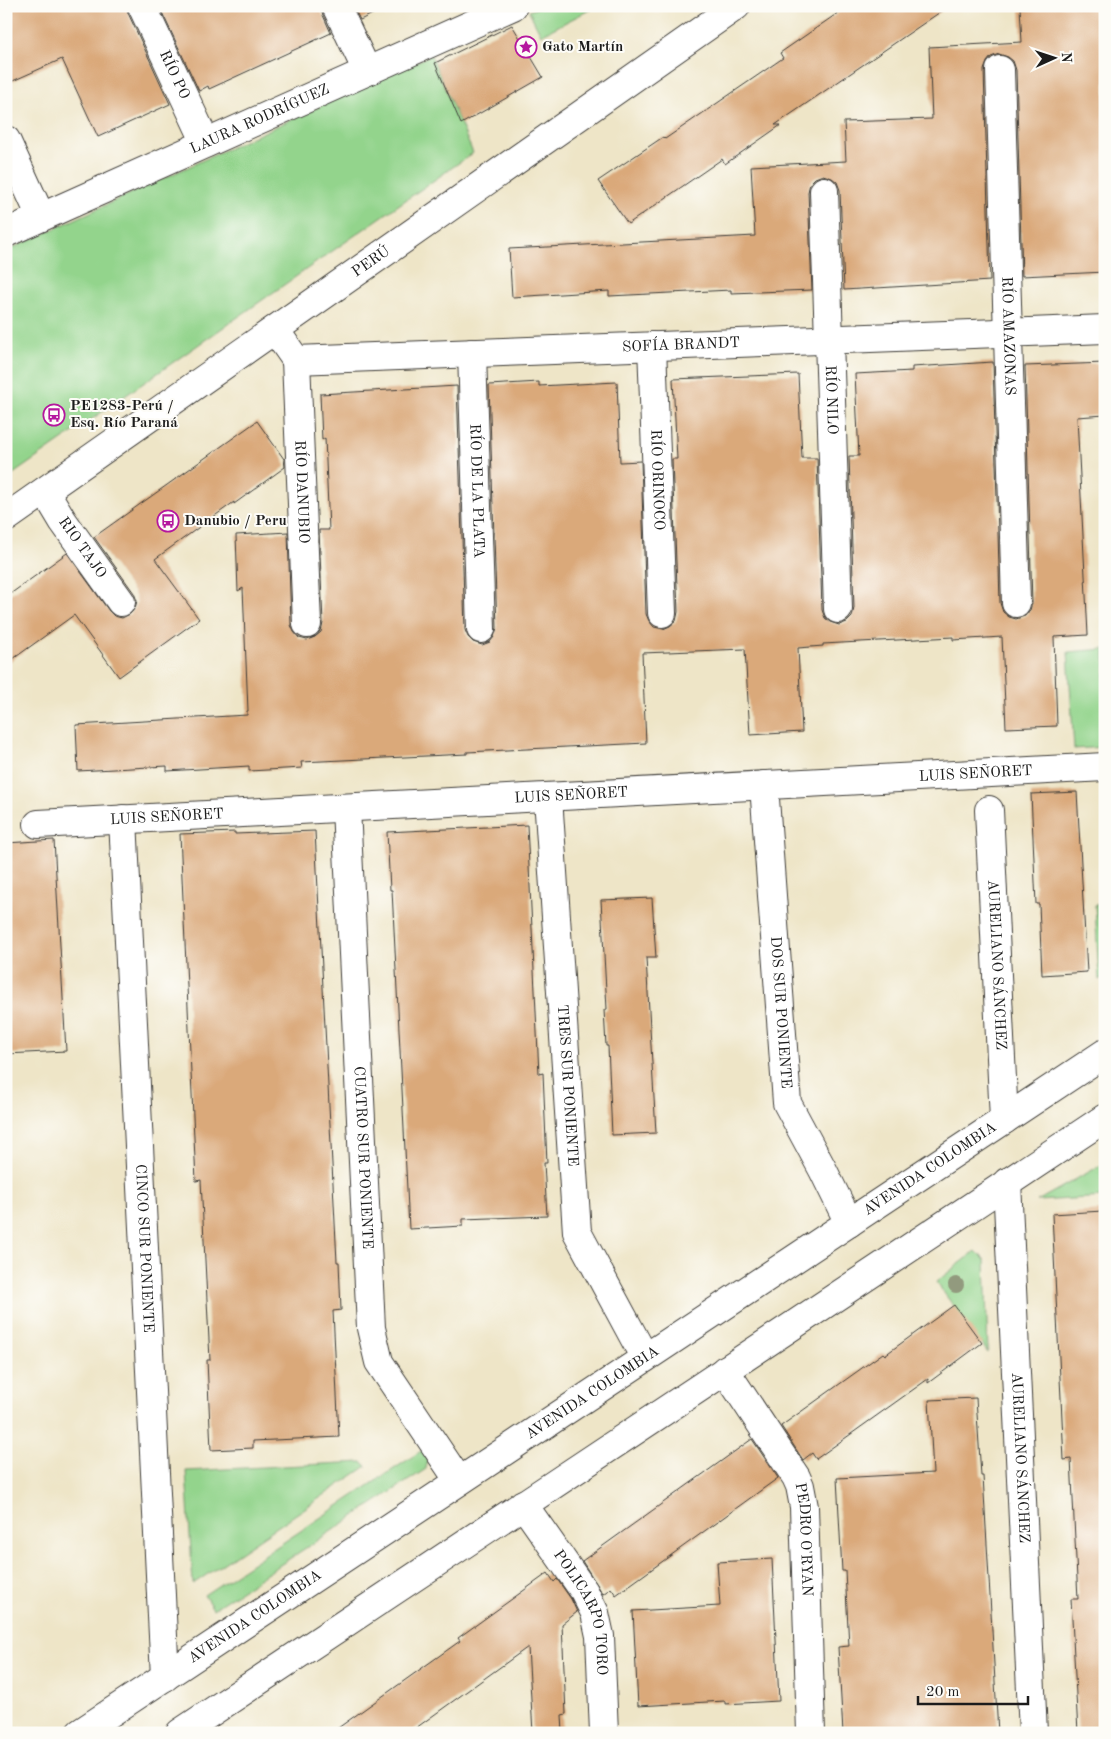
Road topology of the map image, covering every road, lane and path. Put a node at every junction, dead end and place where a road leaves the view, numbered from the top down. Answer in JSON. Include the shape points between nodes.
{"nodes":[{"id":1,"x":142,"y":6,"type":"edge"},
{"id":2,"x":336,"y":6,"type":"edge"},
{"id":3,"x":513,"y":6,"type":"edge"},
{"id":4,"x":736,"y":6,"type":"edge"},
{"id":5,"x":1000,"y":70,"type":"dead end"},
{"id":6,"x":367,"y":71,"type":"junction"},
{"id":7,"x":6,"y":140,"type":"edge"},
{"id":8,"x":206,"y":143,"type":"junction"},
{"id":9,"x":824,"y":191,"type":"dead end"},
{"id":10,"x":41,"y":217,"type":"junction"},
{"id":11,"x":6,"y":233,"type":"edge"},
{"id":12,"x":1105,"y":328,"type":"edge"},
{"id":13,"x":274,"y":330,"type":"junction"},
{"id":14,"x":1008,"y":332,"type":"junction"},
{"id":15,"x":829,"y":339,"type":"junction"},
{"id":16,"x":652,"y":346,"type":"junction"},
{"id":17,"x":472,"y":353,"type":"junction"},
{"id":18,"x":296,"y":360,"type":"junction"},
{"id":19,"x":45,"y":491,"type":"junction"},
{"id":20,"x":6,"y":518,"type":"edge"},
{"id":21,"x":120,"y":602,"type":"dead end"},
{"id":22,"x":1016,"y":603,"type":"dead end"},
{"id":23,"x":838,"y":609,"type":"dead end"},
{"id":24,"x":662,"y":613,"type":"dead end"},
{"id":25,"x":306,"y":624,"type":"dead end"},
{"id":26,"x":481,"y":629,"type":"dead end"},
{"id":27,"x":1105,"y":767,"type":"edge"},
{"id":28,"x":764,"y":785,"type":"junction"},
{"id":29,"x":548,"y":796,"type":"junction"},
{"id":30,"x":346,"y":808,"type":"junction"},
{"id":31,"x":989,"y":810,"type":"dead end"},
{"id":32,"x":123,"y":819,"type":"junction"},
{"id":33,"x":38,"y":824,"type":"dead end"},
{"id":34,"x":1105,"y":1053,"type":"edge"},
{"id":35,"x":1105,"y":1118,"type":"edge"},
{"id":36,"x":1004,"y":1120,"type":"junction"},
{"id":37,"x":1007,"y":1182,"type":"junction"},
{"id":38,"x":849,"y":1223,"type":"junction"},
{"id":39,"x":645,"y":1358,"type":"junction"},
{"id":40,"x":725,"y":1370,"type":"junction"},
{"id":41,"x":459,"y":1482,"type":"junction"},
{"id":42,"x":523,"y":1504,"type":"junction"},
{"id":43,"x":165,"y":1677,"type":"junction"},
{"id":44,"x":80,"y":1733,"type":"edge"},
{"id":45,"x":180,"y":1733,"type":"edge"},
{"id":46,"x":604,"y":1733,"type":"edge"},
{"id":47,"x":811,"y":1733,"type":"edge"},
{"id":48,"x":1033,"y":1733,"type":"edge"}],
"edges":[{"from":1,"to":8,"type":"street","name":"RÍO PO"},
{"from":2,"to":6,"type":"street"},
{"from":3,"to":6,"type":"street","name":"LAURA RODRÍGUEZ"},
{"from":4,"to":13,"type":"street","name":"PERÚ"},
{"from":5,"to":14,"type":"street","name":"RÍO AMAZONAS"},
{"from":6,"to":8,"type":"street","name":"LAURA RODRÍGUEZ"},
{"from":7,"to":10,"type":"street"},
{"from":8,"to":10,"type":"street","name":"LAURA RODRÍGUEZ"},
{"from":9,"to":15,"type":"street","name":"RÍO NILO"},
{"from":10,"to":11,"type":"street","name":"LAURA RODRÍGUEZ"},
{"from":12,"to":14,"type":"street","name":"SOFÍA BRANDT"},
{"from":13,"to":18,"type":"street"},
{"from":13,"to":19,"type":"street","name":"PERÚ"},
{"from":14,"to":15,"type":"street","name":"SOFÍA BRANDT"},
{"from":14,"to":22,"type":"street","name":"RÍO AMAZONAS"},
{"from":15,"to":16,"type":"street","name":"SOFÍA BRANDT"},
{"from":15,"to":23,"type":"street","name":"RÍO NILO"},
{"from":16,"to":17,"type":"street","name":"SOFÍA BRANDT"},
{"from":16,"to":24,"type":"street","name":"RÍO ORINOCO"},
{"from":17,"to":18,"type":"street","name":"SOFÍA BRANDT"},
{"from":17,"to":26,"type":"street","name":"RÍO DE LA PLATA"},
{"from":18,"to":25,"type":"street","name":"RÍO DANUBIO"},
{"from":19,"to":20,"type":"street","name":"PERÚ"},
{"from":19,"to":21,"type":"street","name":"RIO TAJO"},
{"from":27,"to":28,"type":"street","name":"LUIS SEÑORET"},
{"from":28,"to":29,"type":"street","name":"LUIS SEÑORET"},
{"from":28,"to":38,"type":"street","name":"DOS SUR PONIENTE","via":[[787,1103]]},
{"from":29,"to":30,"type":"street","name":"LUIS SEÑORET"},
{"from":29,"to":39,"type":"street","name":"TRES SUR PONIENTE","via":[[577,1232]]},
{"from":30,"to":32,"type":"street","name":"LUIS SEÑORET"},
{"from":30,"to":41,"type":"street","name":"CUATRO SUR PONIENTE","via":[[371,1328],[379,1362]]},
{"from":31,"to":36,"type":"street","name":"AURELIANO SÁNCHEZ"},
{"from":32,"to":33,"type":"street","name":"LUIS SEÑORET"},
{"from":32,"to":43,"type":"street","name":"CINCO SUR PONIENTE"},
{"from":34,"to":36,"type":"street","name":"AVENIDA COLOMBIA"},
{"from":35,"to":37,"type":"street"},
{"from":36,"to":38,"type":"street","name":"AVENIDA COLOMBIA"},
{"from":37,"to":40,"type":"street"},
{"from":37,"to":48,"type":"street","name":"AURELIANO SÁNCHEZ"},
{"from":38,"to":39,"type":"street","name":"AVENIDA COLOMBIA"},
{"from":39,"to":41,"type":"street","name":"AVENIDA COLOMBIA"},
{"from":40,"to":42,"type":"street"},
{"from":40,"to":47,"type":"street","name":"PEDRO O'RYAN","via":[[800,1486],[804,1507]]},
{"from":41,"to":43,"type":"street","name":"AVENIDA COLOMBIA"},
{"from":42,"to":45,"type":"street"},
{"from":42,"to":46,"type":"street","name":"POLICARPO TORO","via":[[584,1591],[595,1613],[600,1636]]},
{"from":43,"to":44,"type":"street","name":"AVENIDA COLOMBIA"}]}
